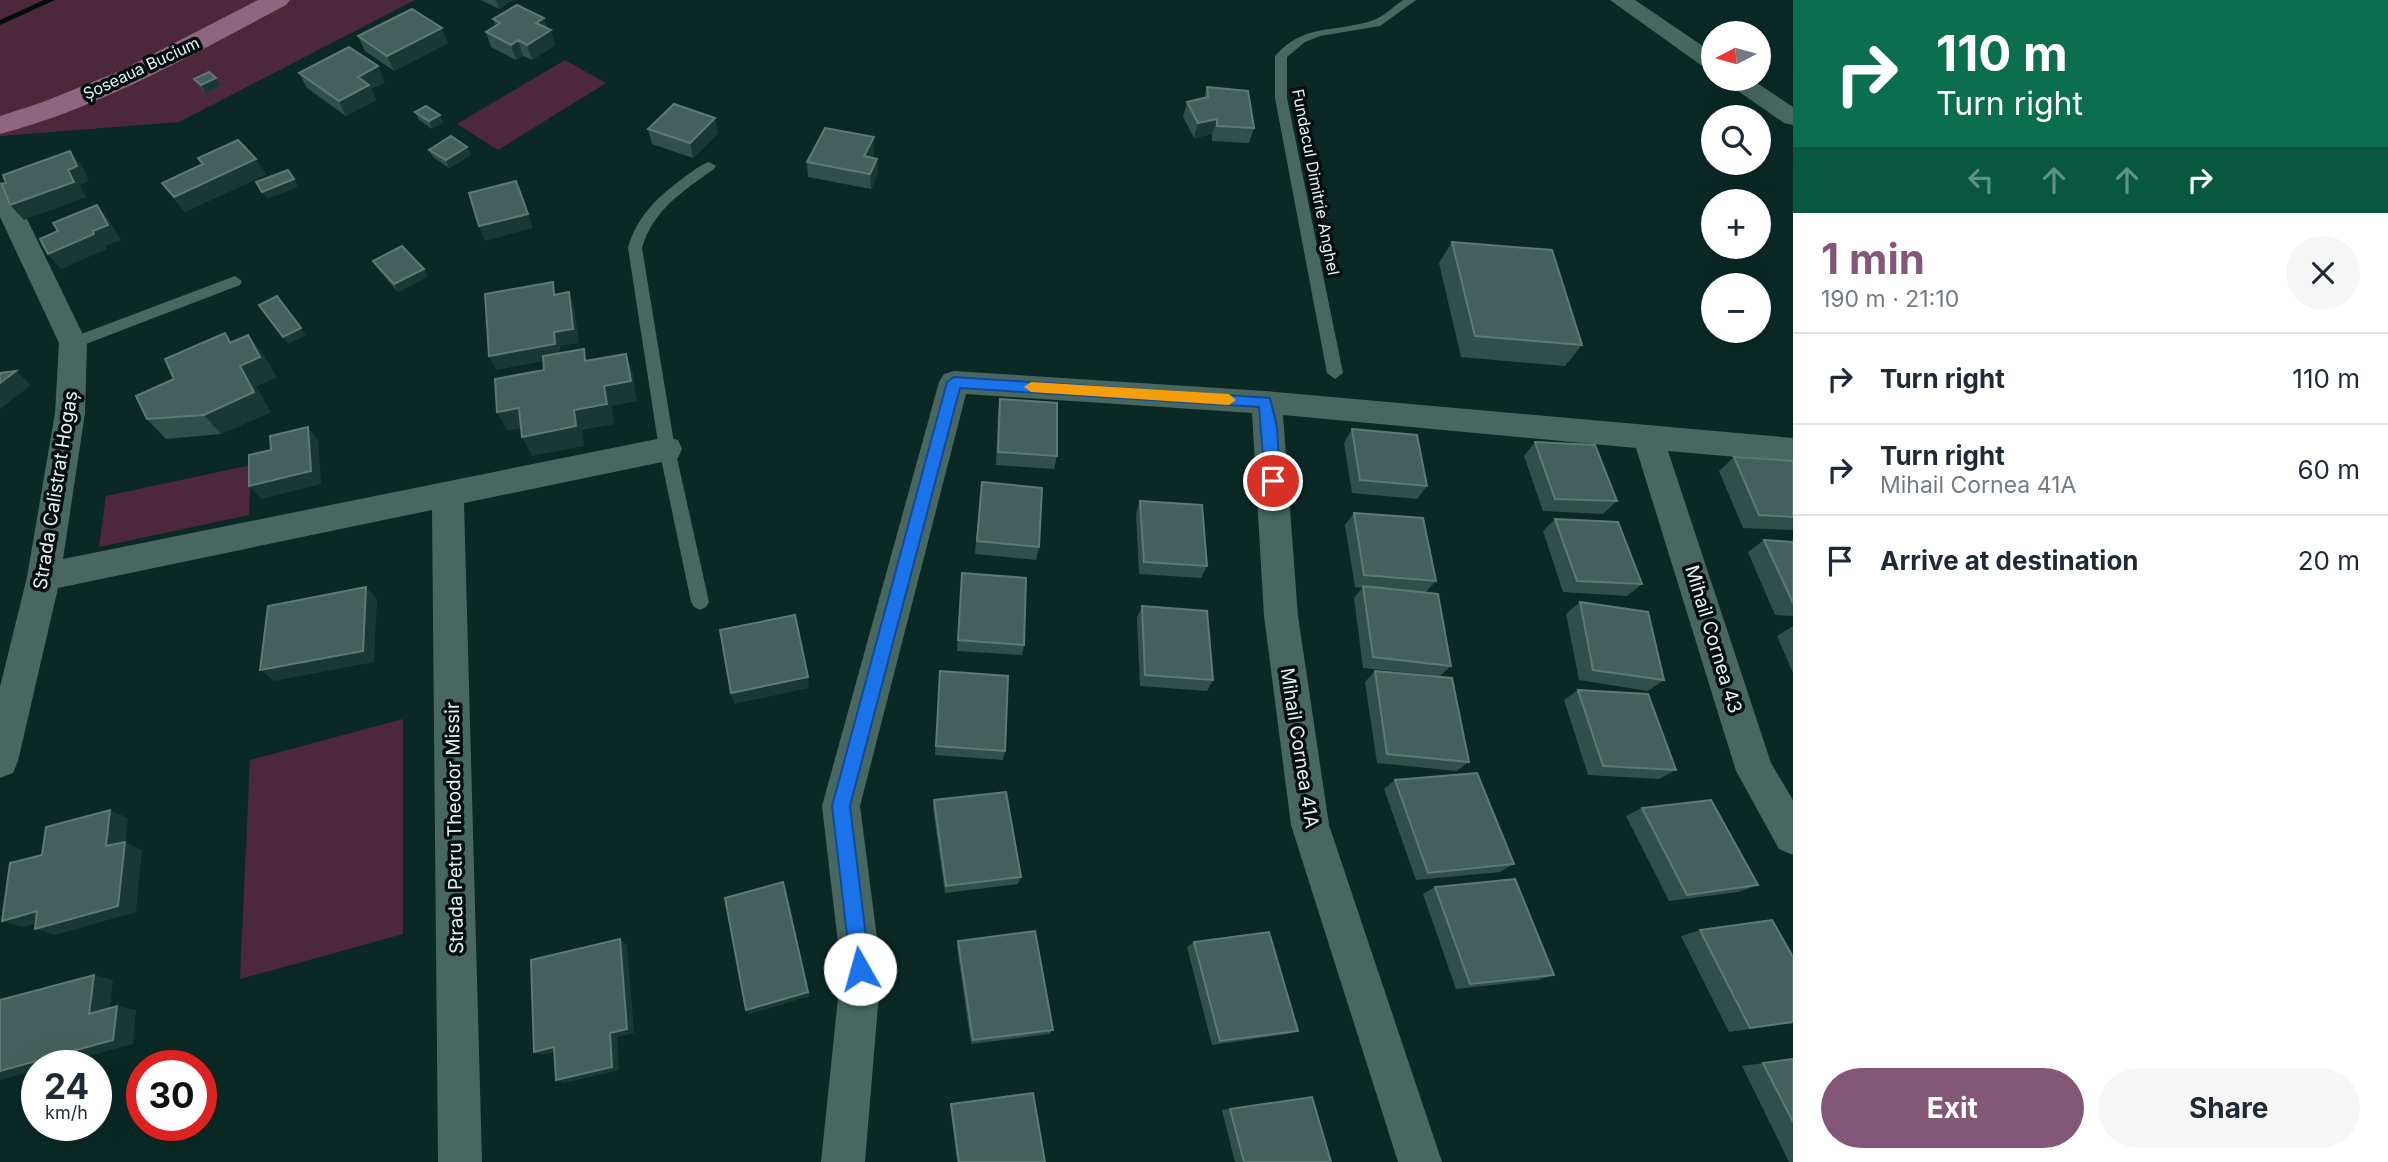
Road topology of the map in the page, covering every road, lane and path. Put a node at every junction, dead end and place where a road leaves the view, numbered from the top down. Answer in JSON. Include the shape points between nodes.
{"nodes":[{"id":1,"x":277,"y":0,"type":"edge"},
{"id":2,"x":1410,"y":0,"type":"edge"},
{"id":3,"x":1621,"y":0,"type":"edge"},
{"id":4,"x":1701,"y":55,"type":"edge"},
{"id":5,"x":1753,"y":91,"type":"edge"},
{"id":6,"x":1793,"y":118,"type":"edge"},
{"id":7,"x":0,"y":125,"type":"edge"},
{"id":8,"x":709,"y":166,"type":"dead end"},
{"id":9,"x":0,"y":190,"type":"edge"},
{"id":10,"x":235,"y":281,"type":"dead end"},
{"id":11,"x":74,"y":343,"type":"junction"},
{"id":12,"x":1335,"y":373,"type":"dead end"},
{"id":13,"x":1265,"y":402,"type":"junction"},
{"id":14,"x":1648,"y":436,"type":"junction"},
{"id":15,"x":667,"y":449,"type":"junction"},
{"id":16,"x":1793,"y":450,"type":"edge"},
{"id":17,"x":447,"y":494,"type":"junction"},
{"id":18,"x":44,"y":577,"type":"junction"},
{"id":19,"x":700,"y":602,"type":"dead end"},
{"id":20,"x":0,"y":761,"type":"edge"},
{"id":21,"x":1793,"y":836,"type":"edge"},
{"id":22,"x":460,"y":1162,"type":"edge"},
{"id":23,"x":843,"y":1162,"type":"edge"},
{"id":24,"x":1420,"y":1162,"type":"edge"}],
"edges":[{"from":1,"to":7,"type":"main road","name":"Șoseaua Bucium","via":[[132,76]]},
{"from":2,"to":12,"type":"lane","name":"Fundacul Dimitrie Anghel","via":[[1376,23],[1301,39],[1281,56],[1281,98]]},
{"from":3,"to":4,"type":"street"},
{"from":5,"to":6,"type":"street"},
{"from":8,"to":15,"type":"lane","via":[[653,209],[638,230],[635,248]]},
{"from":9,"to":11,"type":"street","name":"Strada Calistrat Hogaș"},
{"from":10,"to":11,"type":"lane"},
{"from":11,"to":18,"type":"street","name":"Strada Calistrat Hogaș","via":[[70,414]]},
{"from":13,"to":14,"type":"street"},
{"from":13,"to":23,"type":"street","via":[[954,382],[841,806],[860,969]]},
{"from":13,"to":24,"type":"street","name":"Mihail Cornea 41A","via":[[1281,617],[1310,825]]},
{"from":14,"to":16,"type":"street"},
{"from":14,"to":21,"type":"street","name":"Mihail Cornea 43","via":[[1755,771]]},
{"from":15,"to":17,"type":"street"},
{"from":15,"to":19,"type":"lane"},
{"from":17,"to":18,"type":"street"},
{"from":17,"to":22,"type":"street","name":"Strada Petru Theodor Missir"},
{"from":18,"to":20,"type":"street","name":"Strada Calistrat Hogaș"}]}
